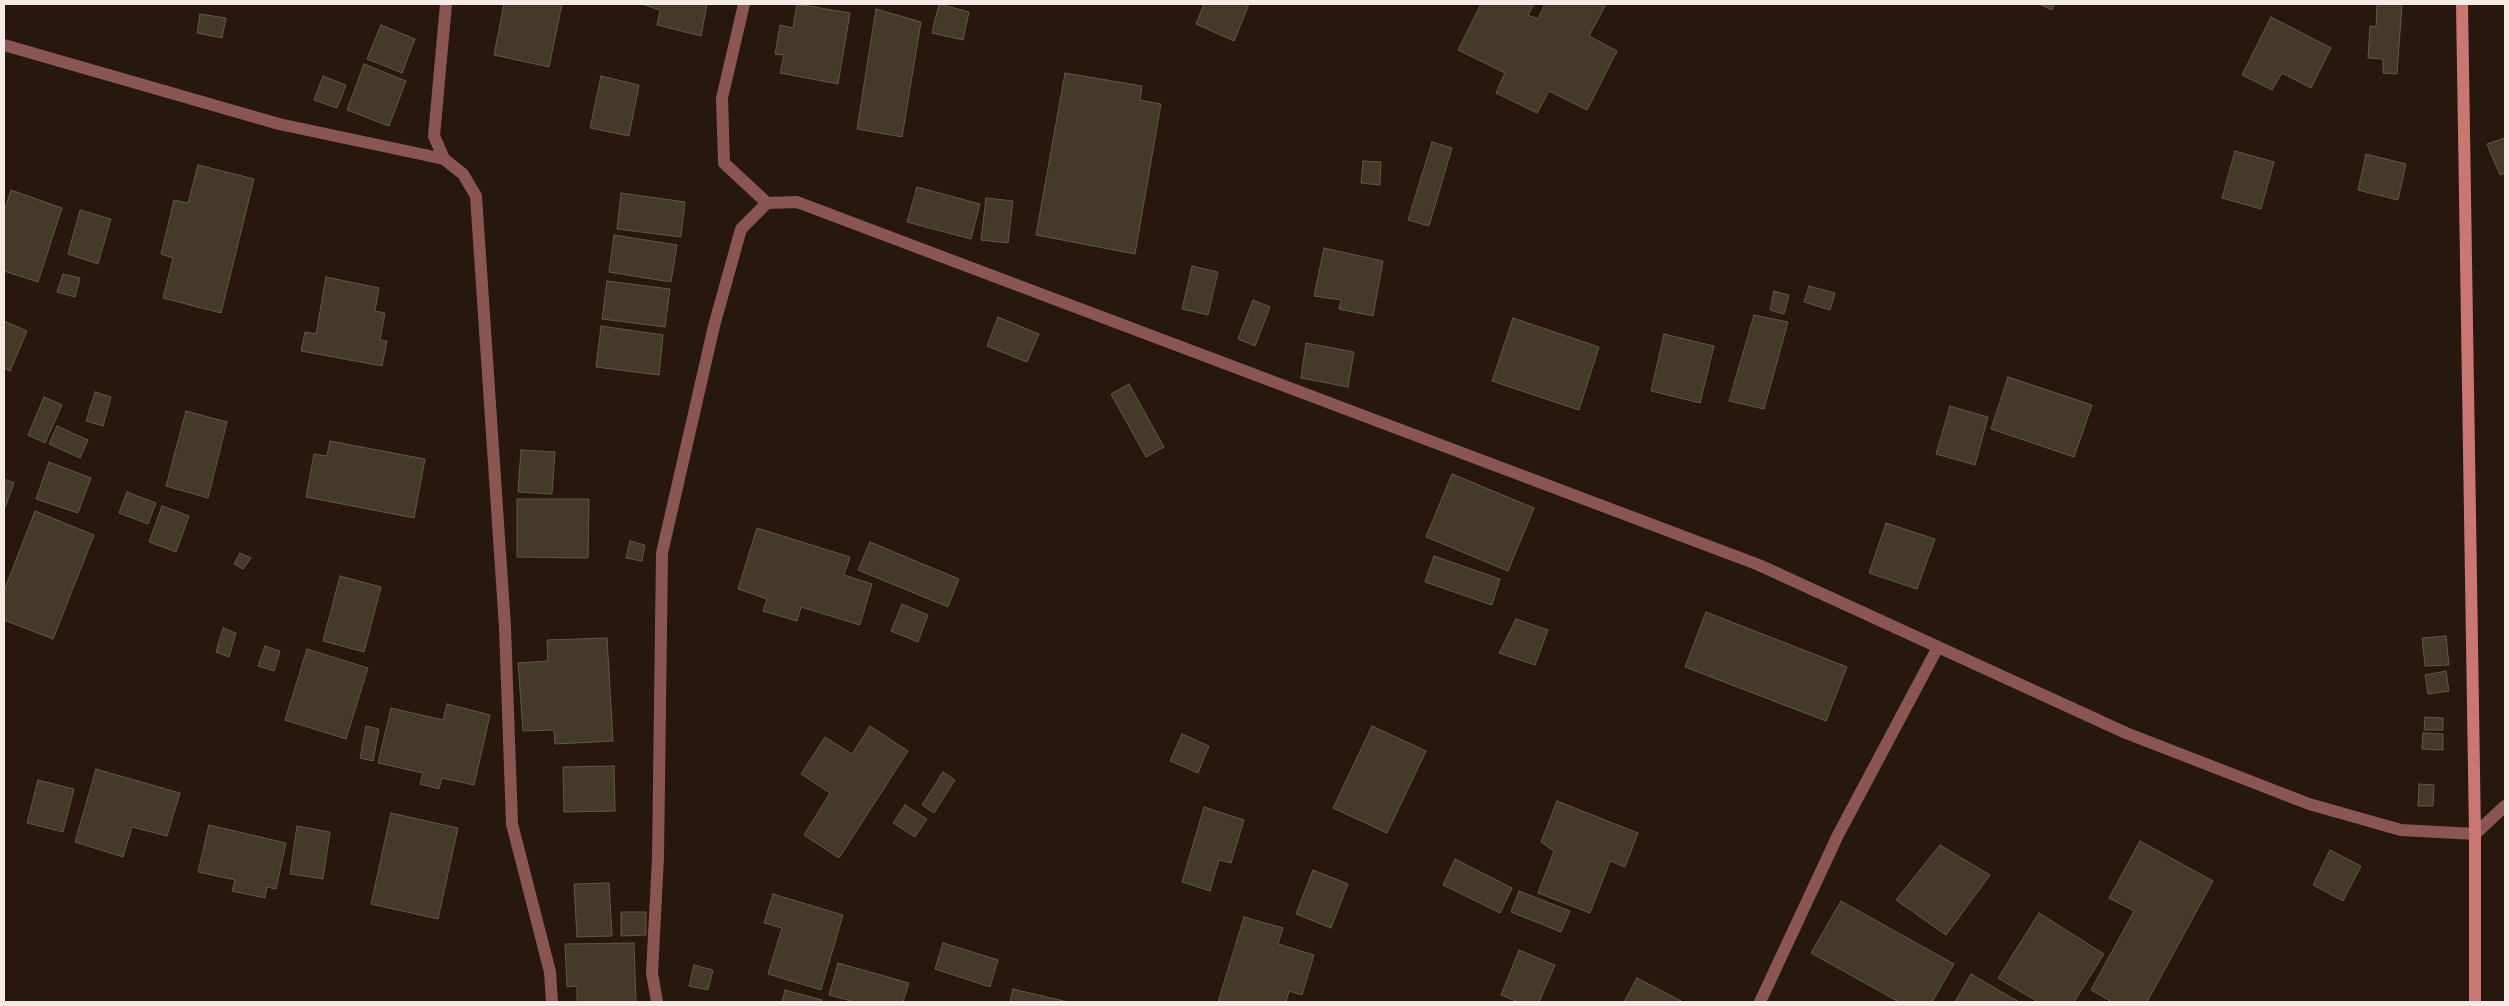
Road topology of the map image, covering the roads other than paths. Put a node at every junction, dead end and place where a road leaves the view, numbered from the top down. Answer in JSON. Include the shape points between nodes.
{"nodes":[{"id":1,"x":446,"y":4,"type":"edge"},
{"id":2,"x":744,"y":4,"type":"edge"},
{"id":3,"x":2462,"y":4,"type":"edge"},
{"id":4,"x":4,"y":45,"type":"edge"},
{"id":5,"x":444,"y":159,"type":"junction"},
{"id":6,"x":767,"y":203,"type":"junction"},
{"id":7,"x":1938,"y":647,"type":"junction"},
{"id":8,"x":2505,"y":806,"type":"edge"},
{"id":9,"x":2475,"y":834,"type":"junction"},
{"id":10,"x":552,"y":1002,"type":"edge"},
{"id":11,"x":657,"y":1002,"type":"edge"},
{"id":12,"x":1760,"y":1002,"type":"edge"},
{"id":13,"x":2475,"y":1002,"type":"edge"}],
"edges":[{"from":1,"to":5,"type":"street","via":[[434,136]]},
{"from":2,"to":6,"type":"street","via":[[722,98],[724,163]]},
{"from":3,"to":9,"type":"street"},
{"from":4,"to":5,"type":"street","via":[[279,124]]},
{"from":5,"to":10,"type":"street","via":[[463,174],[476,196],[506,627],[512,824],[550,972]]},
{"from":6,"to":7,"type":"street","via":[[797,202],[1740,558]]},
{"from":6,"to":11,"type":"street","via":[[741,229],[714,326],[662,553],[658,858],[652,973]]},
{"from":7,"to":9,"type":"street","via":[[2126,733],[2309,804],[2401,830]]},
{"from":7,"to":12,"type":"street","via":[[1838,835]]},
{"from":8,"to":9,"type":"street"},
{"from":9,"to":13,"type":"street"}]}
